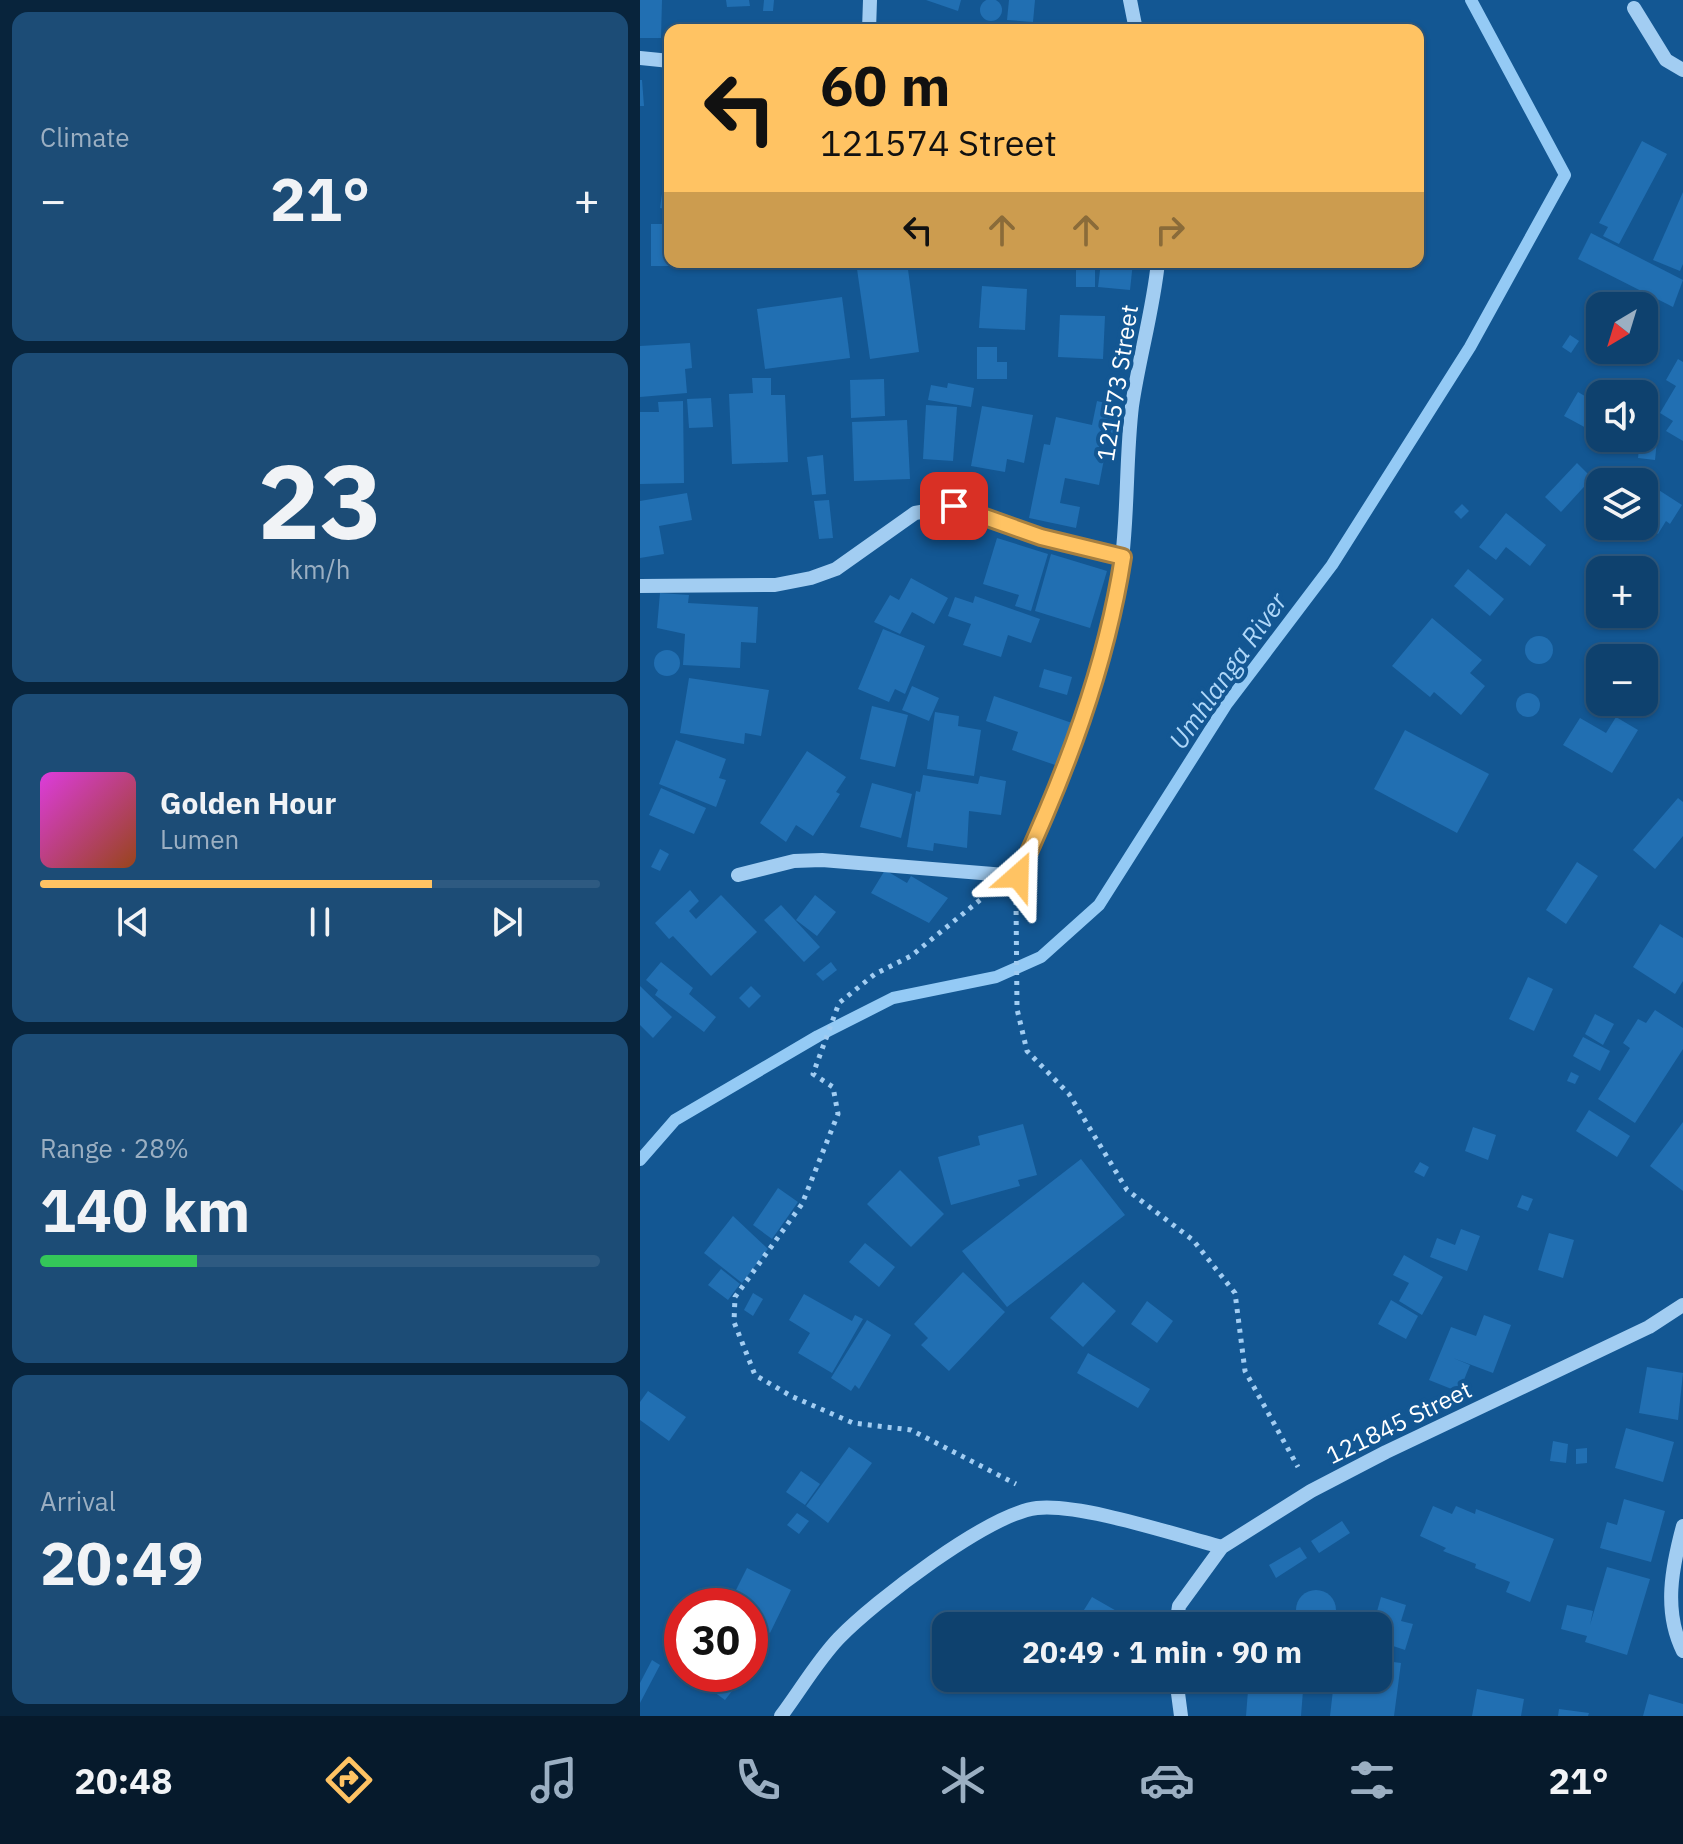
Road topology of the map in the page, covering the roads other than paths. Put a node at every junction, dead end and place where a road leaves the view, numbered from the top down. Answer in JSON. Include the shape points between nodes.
{"nodes":[{"id":1,"x":870,"y":0,"type":"edge"},
{"id":2,"x":1130,"y":0,"type":"edge"},
{"id":3,"x":1634,"y":8,"type":"dead end"},
{"id":4,"x":869,"y":24,"type":"edge"},
{"id":5,"x":1135,"y":24,"type":"edge"},
{"id":6,"x":640,"y":58,"type":"edge"},
{"id":7,"x":664,"y":60,"type":"edge"},
{"id":8,"x":1683,"y":70,"type":"edge"},
{"id":9,"x":1157,"y":268,"type":"edge"},
{"id":10,"x":1123,"y":557,"type":"junction"},
{"id":11,"x":640,"y":586,"type":"edge"},
{"id":12,"x":738,"y":875,"type":"dead end"},
{"id":13,"x":1683,"y":1305,"type":"edge"},
{"id":14,"x":1683,"y":1526,"type":"edge"},
{"id":15,"x":1222,"y":1547,"type":"junction"},
{"id":16,"x":1178,"y":1612,"type":"edge"},
{"id":17,"x":1683,"y":1651,"type":"edge"},
{"id":18,"x":1178,"y":1692,"type":"edge"},
{"id":19,"x":781,"y":1716,"type":"edge"},
{"id":20,"x":1181,"y":1716,"type":"edge"}],
"edges":[{"from":1,"to":4,"type":"street"},
{"from":2,"to":5,"type":"street"},
{"from":3,"to":8,"type":"street","via":[[1666,60]]},
{"from":6,"to":7,"type":"street"},
{"from":9,"to":10,"type":"street","name":"121573 Street","via":[[1133,404]]},
{"from":10,"to":11,"type":"street","via":[[1041,537],[954,506],[915,513],[836,569],[811,578],[775,585]]},
{"from":10,"to":12,"type":"street","name":"121573 Street","via":[[1095,682],[1062,778],[1018,876],[822,860]]},
{"from":13,"to":15,"type":"street","name":"121845 Street","via":[[1649,1327],[1311,1491]]},
{"from":14,"to":17,"type":"street","via":[[1670,1574],[1676,1637]]},
{"from":15,"to":16,"type":"street","name":"121845 Street"},
{"from":15,"to":19,"type":"street","via":[[1076,1510],[1038,1508],[1015,1514],[978,1533],[869,1612],[838,1639]]},
{"from":18,"to":20,"type":"street"}]}
